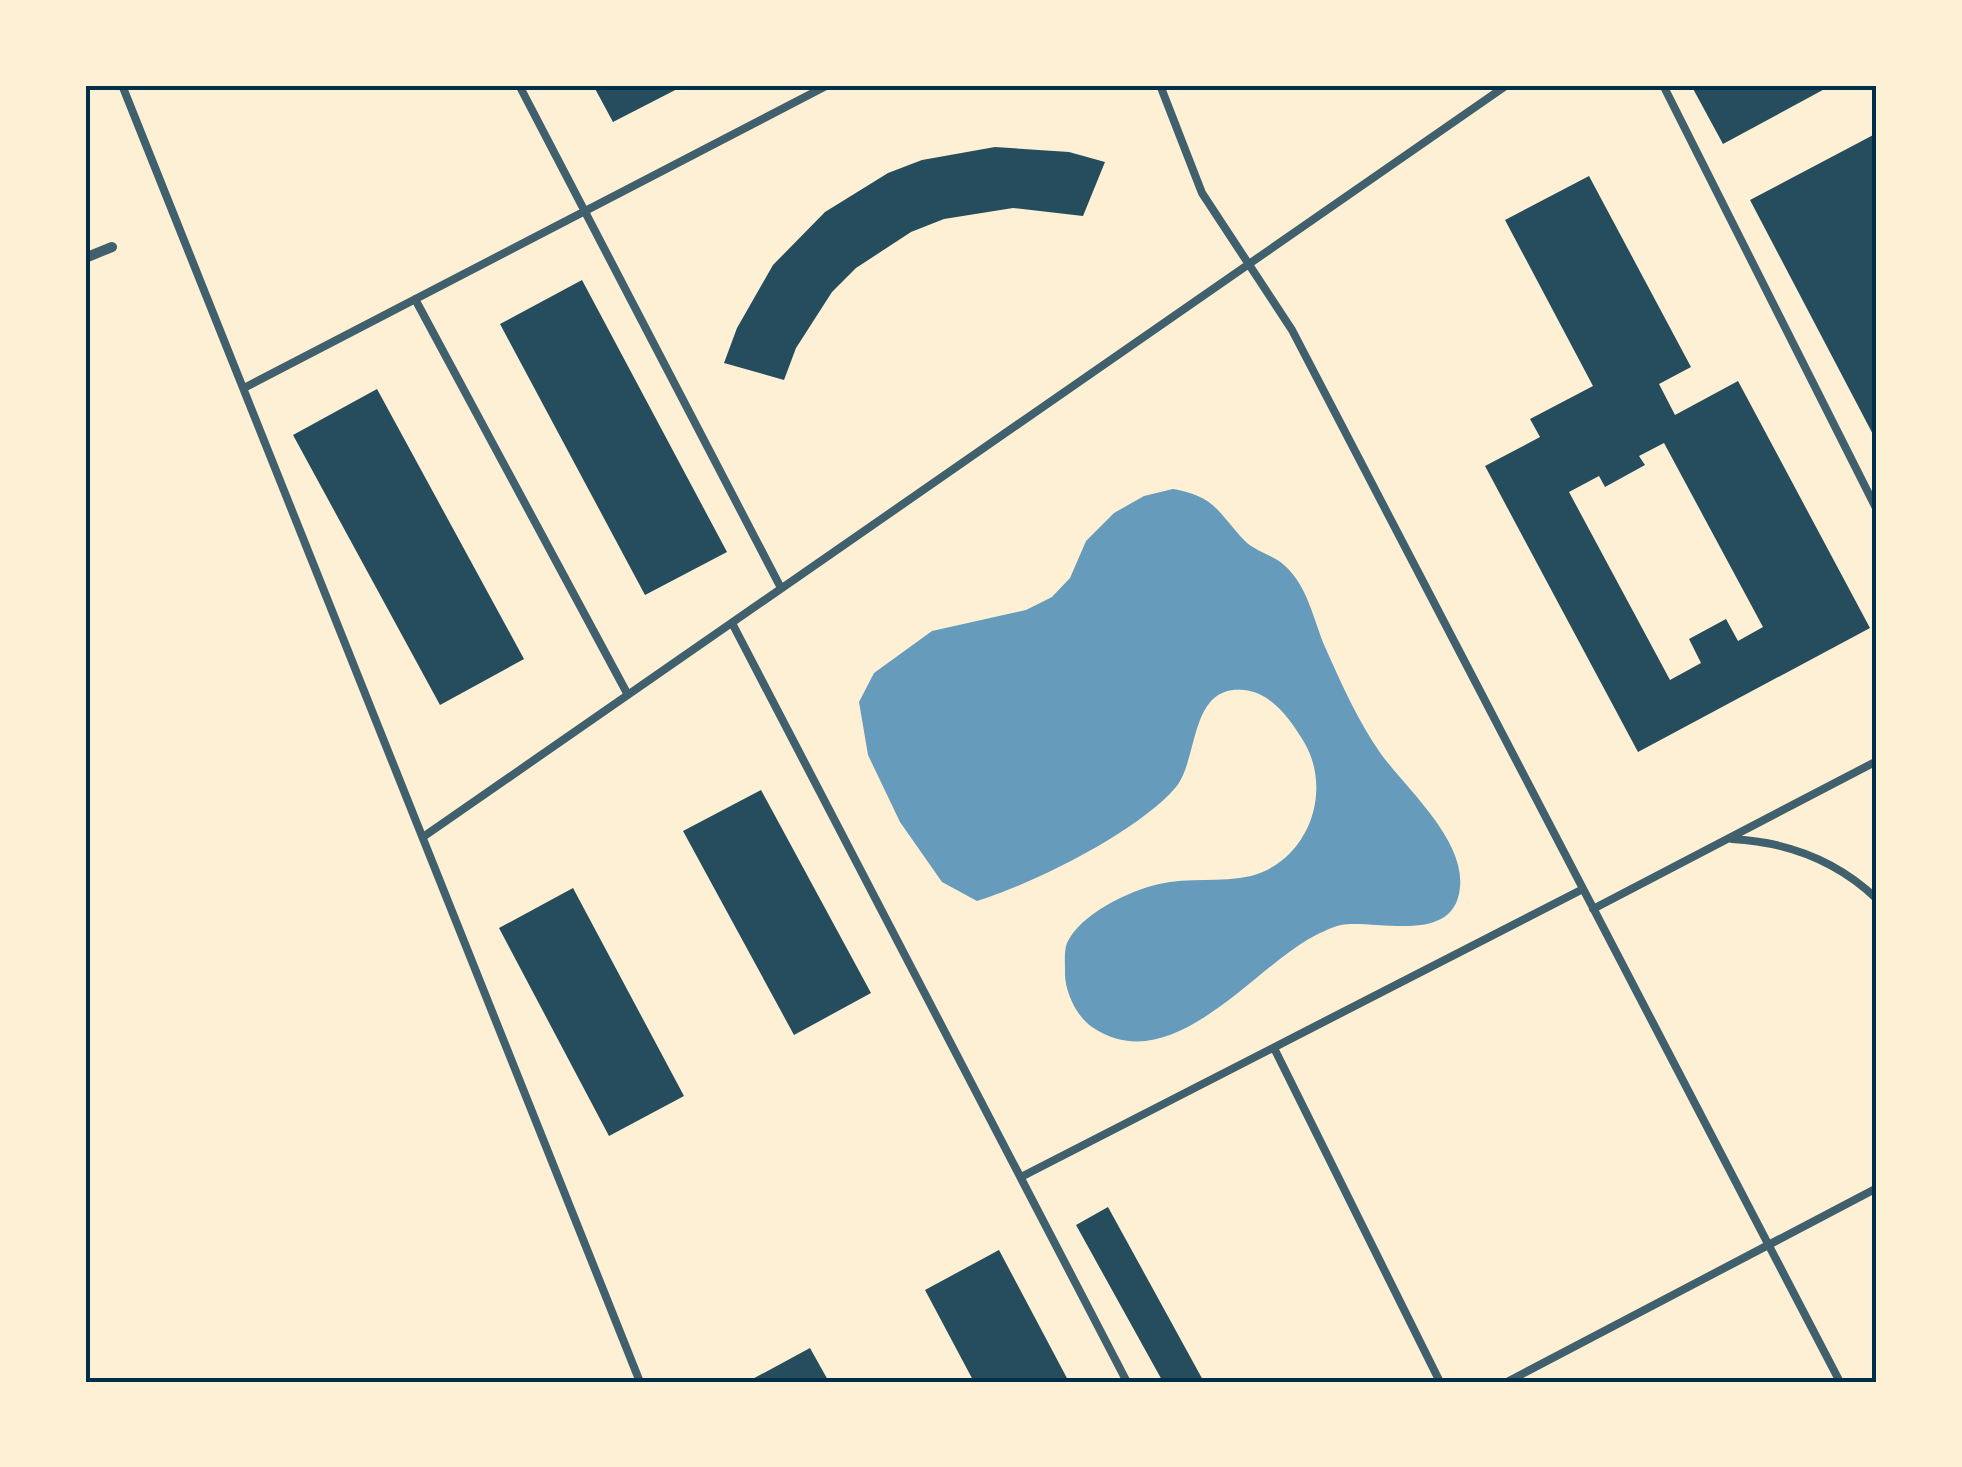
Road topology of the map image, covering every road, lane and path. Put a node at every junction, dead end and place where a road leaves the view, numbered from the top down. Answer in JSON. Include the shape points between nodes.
{"nodes":[{"id":1,"x":122,"y":85,"type":"edge"},
{"id":2,"x":519,"y":85,"type":"edge"},
{"id":3,"x":828,"y":85,"type":"edge"},
{"id":4,"x":1160,"y":85,"type":"edge"},
{"id":5,"x":1507,"y":85,"type":"edge"},
{"id":6,"x":1663,"y":85,"type":"edge"},
{"id":7,"x":584,"y":211,"type":"junction"},
{"id":8,"x":112,"y":247,"type":"dead end"},
{"id":9,"x":85,"y":258,"type":"edge"},
{"id":10,"x":1248,"y":264,"type":"junction"},
{"id":11,"x":415,"y":299,"type":"junction"},
{"id":12,"x":244,"y":388,"type":"junction"},
{"id":13,"x":1877,"y":510,"type":"edge"},
{"id":14,"x":781,"y":588,"type":"junction"},
{"id":15,"x":732,"y":622,"type":"junction"},
{"id":16,"x":628,"y":695,"type":"junction"},
{"id":17,"x":1877,"y":761,"type":"edge"},
{"id":18,"x":422,"y":836,"type":"junction"},
{"id":19,"x":1727,"y":839,"type":"junction"},
{"id":20,"x":1583,"y":889,"type":"junction"},
{"id":21,"x":1877,"y":899,"type":"edge"},
{"id":22,"x":1594,"y":909,"type":"junction"},
{"id":23,"x":1274,"y":1048,"type":"junction"},
{"id":24,"x":1020,"y":1178,"type":"junction"},
{"id":25,"x":1877,"y":1188,"type":"edge"},
{"id":26,"x":1769,"y":1245,"type":"junction"},
{"id":27,"x":640,"y":1382,"type":"edge"},
{"id":28,"x":1127,"y":1382,"type":"edge"},
{"id":29,"x":1440,"y":1382,"type":"edge"},
{"id":30,"x":1508,"y":1382,"type":"edge"},
{"id":31,"x":1840,"y":1382,"type":"edge"}],
"edges":[{"from":1,"to":12,"type":"lane"},
{"from":2,"to":7,"type":"lane"},
{"from":3,"to":7,"type":"lane"},
{"from":4,"to":10,"type":"lane","via":[[1202,192]]},
{"from":5,"to":10,"type":"lane"},
{"from":6,"to":13,"type":"lane"},
{"from":7,"to":11,"type":"lane"},
{"from":7,"to":14,"type":"lane"},
{"from":8,"to":9,"type":"street"},
{"from":10,"to":14,"type":"lane"},
{"from":10,"to":20,"type":"lane","via":[[1292,330]]},
{"from":11,"to":12,"type":"lane"},
{"from":11,"to":16,"type":"lane"},
{"from":12,"to":18,"type":"lane"},
{"from":14,"to":15,"type":"lane"},
{"from":15,"to":16,"type":"lane"},
{"from":15,"to":24,"type":"lane"},
{"from":16,"to":18,"type":"lane"},
{"from":17,"to":19,"type":"lane"},
{"from":18,"to":27,"type":"lane"},
{"from":19,"to":21,"type":"lane","via":[[1813,855]]},
{"from":19,"to":22,"type":"lane"},
{"from":20,"to":22,"type":"lane"},
{"from":20,"to":23,"type":"lane"},
{"from":22,"to":26,"type":"lane"},
{"from":23,"to":24,"type":"lane"},
{"from":23,"to":29,"type":"lane"},
{"from":24,"to":28,"type":"lane"},
{"from":25,"to":26,"type":"lane"},
{"from":26,"to":30,"type":"lane"},
{"from":26,"to":31,"type":"lane"}]}
